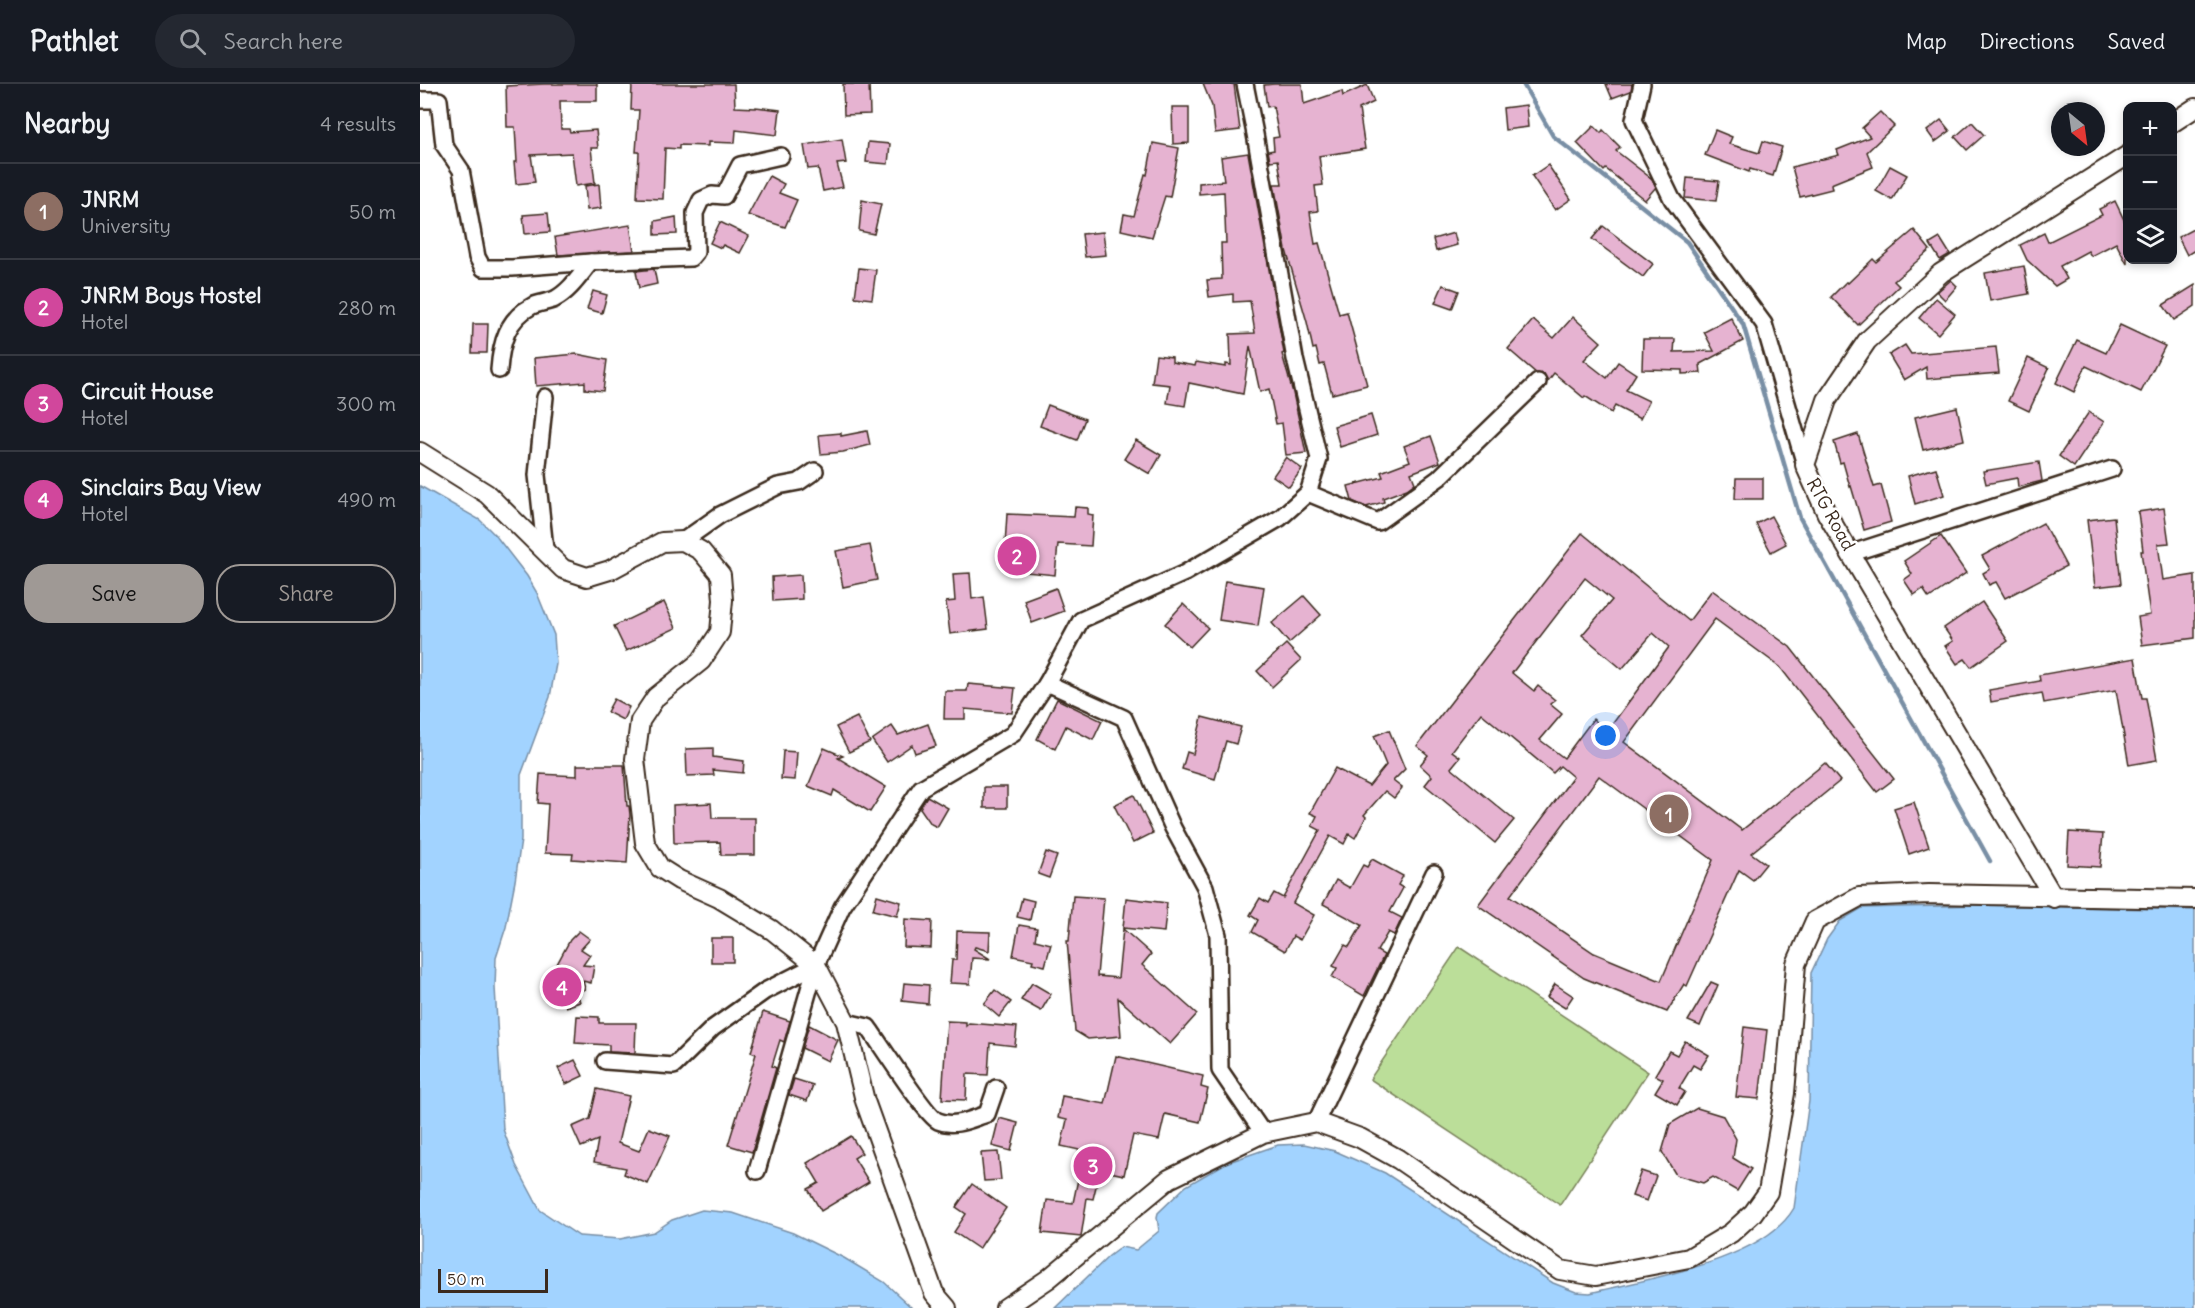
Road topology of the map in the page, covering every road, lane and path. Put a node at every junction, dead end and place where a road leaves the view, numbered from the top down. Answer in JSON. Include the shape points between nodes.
{"nodes":[{"id":1,"x":1245,"y":84,"type":"edge"},
{"id":2,"x":1642,"y":84,"type":"edge"},
{"id":3,"x":420,"y":100,"type":"edge"},
{"id":4,"x":2195,"y":108,"type":"edge"},
{"id":5,"x":2177,"y":120,"type":"edge"},
{"id":6,"x":781,"y":156,"type":"dead end"},
{"id":7,"x":2125,"y":156,"type":"edge"},
{"id":8,"x":591,"y":262,"type":"junction"},
{"id":9,"x":499,"y":370,"type":"dead end"},
{"id":10,"x":1538,"y":382,"type":"dead end"},
{"id":11,"x":545,"y":397,"type":"dead end"},
{"id":12,"x":420,"y":452,"type":"edge"},
{"id":13,"x":1805,"y":465,"type":"junction"},
{"id":14,"x":2112,"y":468,"type":"dead end"},
{"id":15,"x":815,"y":471,"type":"dead end"},
{"id":16,"x":1308,"y":493,"type":"junction"},
{"id":17,"x":683,"y":541,"type":"junction"},
{"id":18,"x":544,"y":549,"type":"junction"},
{"id":19,"x":1852,"y":553,"type":"junction"},
{"id":20,"x":1047,"y":682,"type":"junction"},
{"id":21,"x":1434,"y":873,"type":"dead end"},
{"id":22,"x":2054,"y":898,"type":"junction"},
{"id":23,"x":2195,"y":899,"type":"edge"},
{"id":24,"x":816,"y":965,"type":"junction"},
{"id":25,"x":846,"y":1022,"type":"junction"},
{"id":26,"x":605,"y":1061,"type":"dead end"},
{"id":27,"x":996,"y":1088,"type":"dead end"},
{"id":28,"x":1316,"y":1122,"type":"junction"},
{"id":29,"x":1263,"y":1133,"type":"junction"},
{"id":30,"x":757,"y":1171,"type":"dead end"},
{"id":31,"x":947,"y":1308,"type":"edge"},
{"id":32,"x":1005,"y":1308,"type":"edge"}],
"edges":[{"from":1,"to":16,"type":"street","via":[[1295,359],[1319,459]]},
{"from":2,"to":13,"type":"street","via":[[1634,120],[1672,199],[1764,324]]},
{"from":3,"to":8,"type":"street","via":[[439,100],[444,145],[461,170],[477,258],[483,268]]},
{"from":4,"to":5,"type":"main road"},
{"from":6,"to":8,"type":"street","via":[[740,165],[724,196],[712,195],[701,200],[695,213],[696,252],[692,258]]},
{"from":7,"to":13,"type":"main road","name":"RTG Road","via":[[1941,273],[1867,341],[1827,400]]},
{"from":8,"to":9,"type":"street","via":[[567,290],[517,317],[504,335]]},
{"from":10,"to":16,"type":"street","via":[[1439,478],[1378,522]]},
{"from":11,"to":18,"type":"street","via":[[537,475]]},
{"from":12,"to":18,"type":"main road","via":[[488,494]]},
{"from":13,"to":19,"type":"main road","name":"RTG Road","via":[[1827,514]]},
{"from":14,"to":19,"type":"street"},
{"from":15,"to":17,"type":"street","via":[[799,482],[778,486],[720,515]]},
{"from":16,"to":20,"type":"street","via":[[1280,518],[1185,573],[1081,620]]},
{"from":17,"to":18,"type":"main road","via":[[662,542],[610,570],[587,577],[564,569]]},
{"from":17,"to":24,"type":"main road","via":[[701,551],[721,574],[720,632],[701,661],[656,697],[640,721],[635,759],[645,843],[660,868],[772,930]]},
{"from":19,"to":22,"type":"main road","name":"RTG Road"},
{"from":20,"to":24,"type":"street","via":[[1013,734],[921,788],[842,908]]},
{"from":20,"to":29,"type":"street","via":[[1124,718],[1173,828],[1205,887],[1218,935],[1220,1070]]},
{"from":21,"to":28,"type":"street"},
{"from":22,"to":23,"type":"main road"},
{"from":22,"to":28,"type":"main road","via":[[1929,894],[1859,897],[1815,921],[1796,964],[1785,1093],[1768,1192],[1731,1233],[1689,1258],[1596,1276],[1560,1270],[1398,1159],[1360,1138]]},
{"from":24,"to":25,"type":"main road"},
{"from":24,"to":26,"type":"street","via":[[765,991],[713,1028],[674,1066]]},
{"from":24,"to":30,"type":"street"},
{"from":25,"to":27,"type":"street","via":[[868,1027],[936,1120],[954,1124],[987,1114]]},
{"from":25,"to":31,"type":"main road","via":[[865,1101],[934,1293]]},
{"from":28,"to":29,"type":"main road"},
{"from":29,"to":32,"type":"main road","via":[[1169,1179],[1048,1280]]}]}
